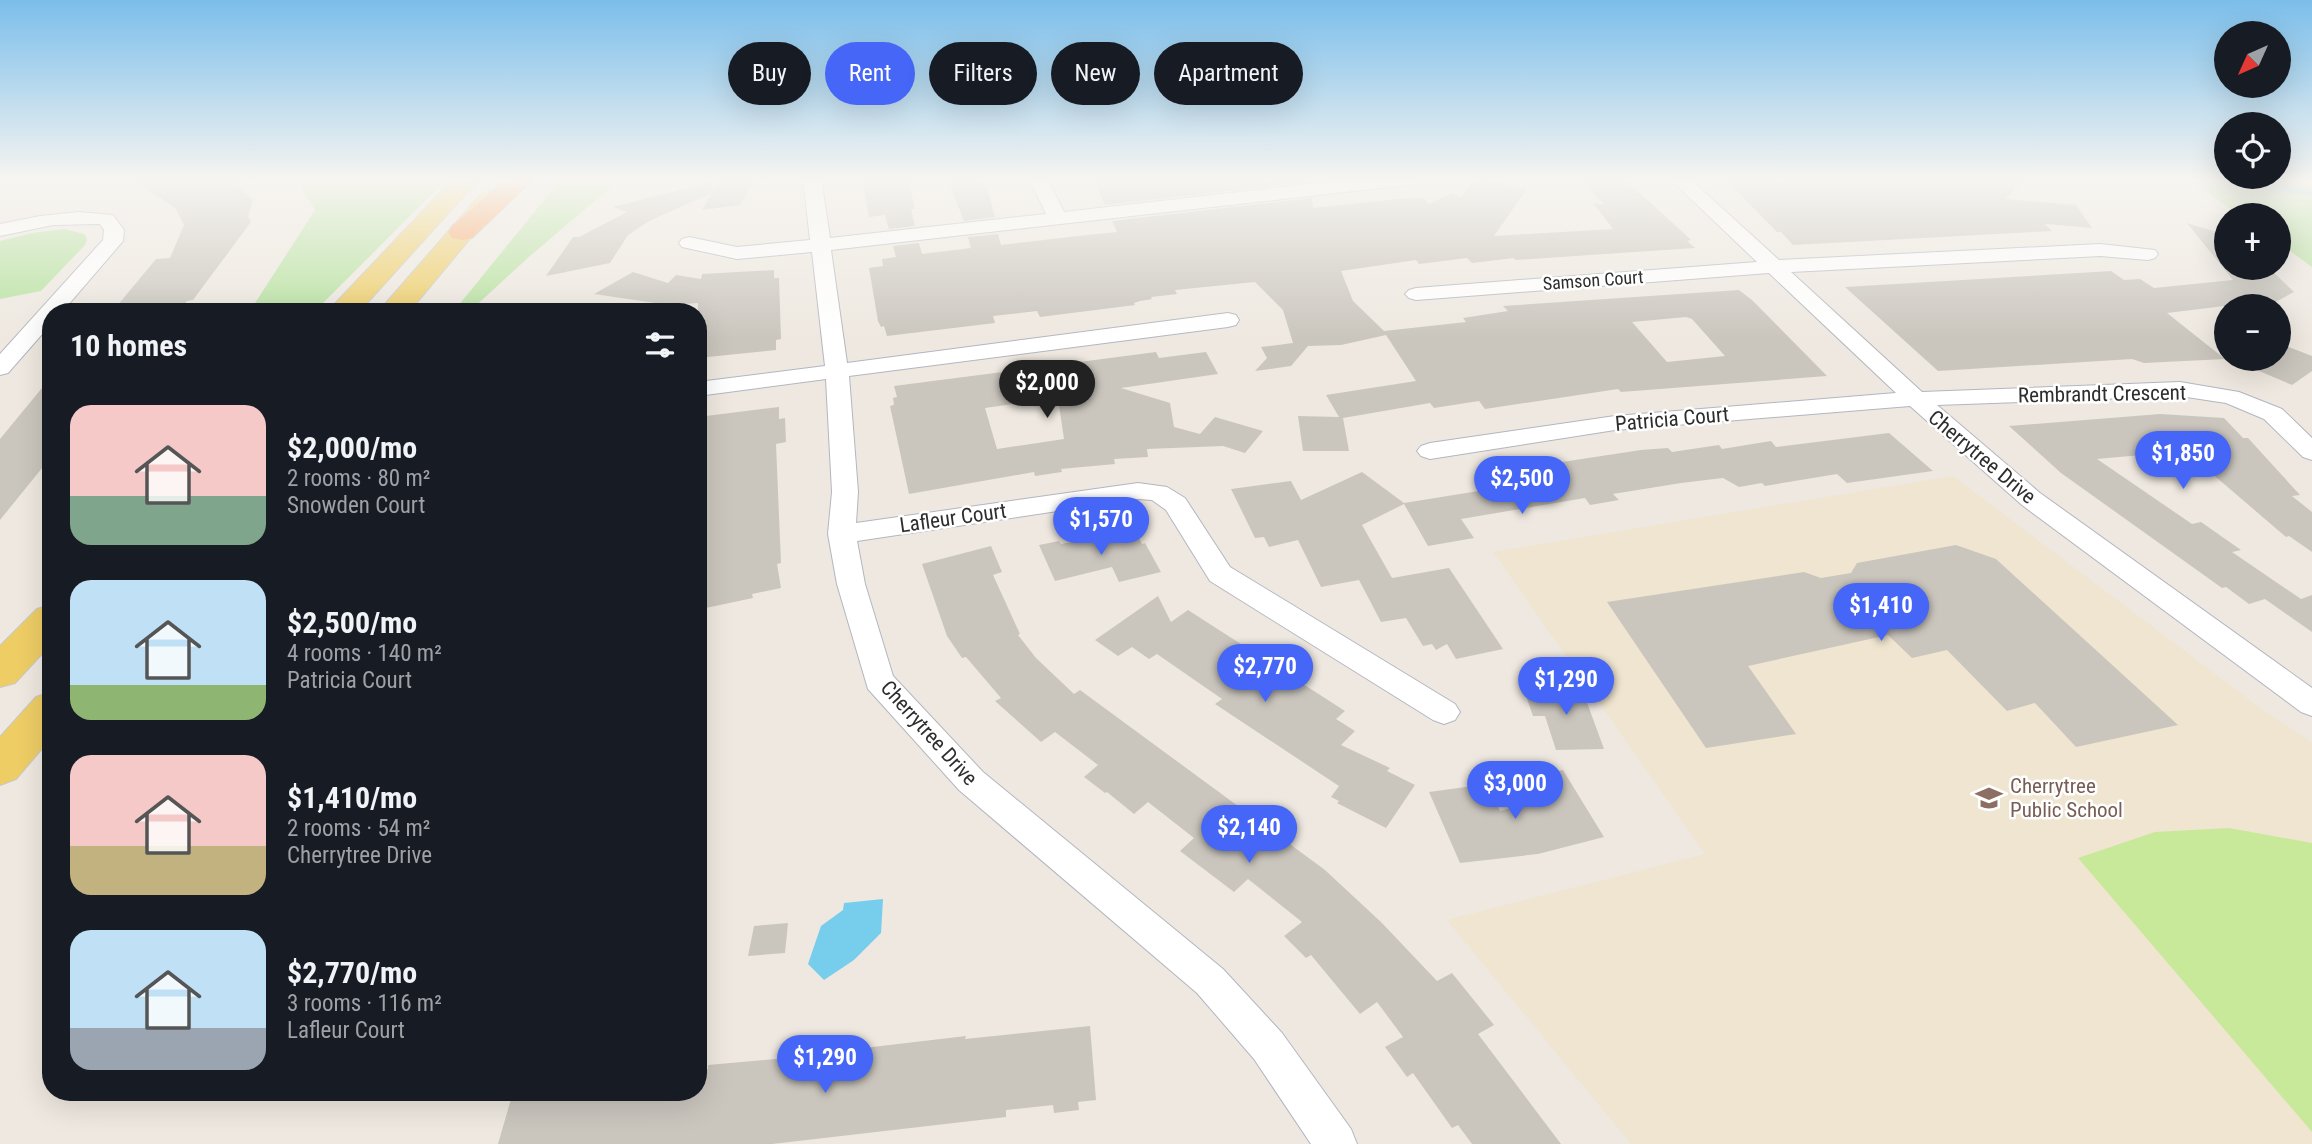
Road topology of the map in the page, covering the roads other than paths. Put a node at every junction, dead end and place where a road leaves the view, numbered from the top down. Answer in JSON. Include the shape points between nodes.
{"nodes":[{"id":1,"x":114,"y":231,"type":"edge"},
{"id":2,"x":418,"y":231,"type":"edge"},
{"id":3,"x":819,"y":231,"type":"edge"},
{"id":4,"x":951,"y":231,"type":"edge"},
{"id":5,"x":1733,"y":231,"type":"edge"},
{"id":6,"x":462,"y":232,"type":"edge"},
{"id":7,"x":689,"y":243,"type":"dead end"},
{"id":8,"x":821,"y":245,"type":"junction"},
{"id":9,"x":2148,"y":254,"type":"dead end"},
{"id":10,"x":1770,"y":267,"type":"junction"},
{"id":11,"x":1416,"y":294,"type":"dead end"},
{"id":12,"x":58,"y":303,"type":"edge"},
{"id":13,"x":350,"y":303,"type":"edge"},
{"id":14,"x":401,"y":303,"type":"edge"},
{"id":15,"x":1228,"y":320,"type":"dead end"},
{"id":16,"x":42,"y":321,"type":"edge"},
{"id":17,"x":0,"y":368,"type":"edge"},
{"id":18,"x":837,"y":371,"type":"junction"},
{"id":19,"x":707,"y":388,"type":"edge"},
{"id":20,"x":1914,"y":399,"type":"junction"},
{"id":21,"x":1430,"y":451,"type":"dead end"},
{"id":22,"x":2312,"y":452,"type":"edge"},
{"id":23,"x":842,"y":534,"type":"junction"},
{"id":24,"x":42,"y":628,"type":"edge"},
{"id":25,"x":0,"y":672,"type":"edge"},
{"id":26,"x":2312,"y":704,"type":"edge"},
{"id":27,"x":1444,"y":712,"type":"dead end"},
{"id":28,"x":42,"y":718,"type":"edge"},
{"id":29,"x":0,"y":767,"type":"edge"},
{"id":30,"x":1336,"y":1144,"type":"edge"}],
"edges":[{"from":1,"to":12,"type":"street","via":[[113,241]]},
{"from":2,"to":13,"type":"main road"},
{"from":3,"to":8,"type":"street","name":"Cherrytree Drive"},
{"from":4,"to":8,"type":"street"},
{"from":5,"to":10,"type":"street","name":"Cherrytree Drive"},
{"from":6,"to":14,"type":"main road"},
{"from":7,"to":8,"type":"street","via":[[737,253]]},
{"from":8,"to":18,"type":"street","name":"Cherrytree Drive"},
{"from":9,"to":10,"type":"street","name":"Samson Court","via":[[2100,250]]},
{"from":10,"to":11,"type":"street","name":"Samson Court"},
{"from":10,"to":20,"type":"street","name":"Cherrytree Drive"},
{"from":15,"to":18,"type":"street"},
{"from":16,"to":17,"type":"street"},
{"from":18,"to":19,"type":"street"},
{"from":18,"to":23,"type":"street","name":"Cherrytree Drive","via":[[845,492]]},
{"from":20,"to":21,"type":"street","name":"Patricia Court","via":[[1615,423]]},
{"from":20,"to":22,"type":"street","name":"Rembrandt Crescent","via":[[2180,389],[2231,397],[2273,414]]},
{"from":20,"to":26,"type":"street","name":"Cherrytree Drive","via":[[2031,499]]},
{"from":23,"to":27,"type":"street","name":"Lafleur Court","via":[[1138,491],[1158,493],[1176,504],[1220,574]]},
{"from":23,"to":30,"type":"street","name":"Cherrytree Drive","via":[[879,681],[971,781],[1210,981],[1268,1046]]},
{"from":24,"to":25,"type":"main road"},
{"from":28,"to":29,"type":"main road"}]}
